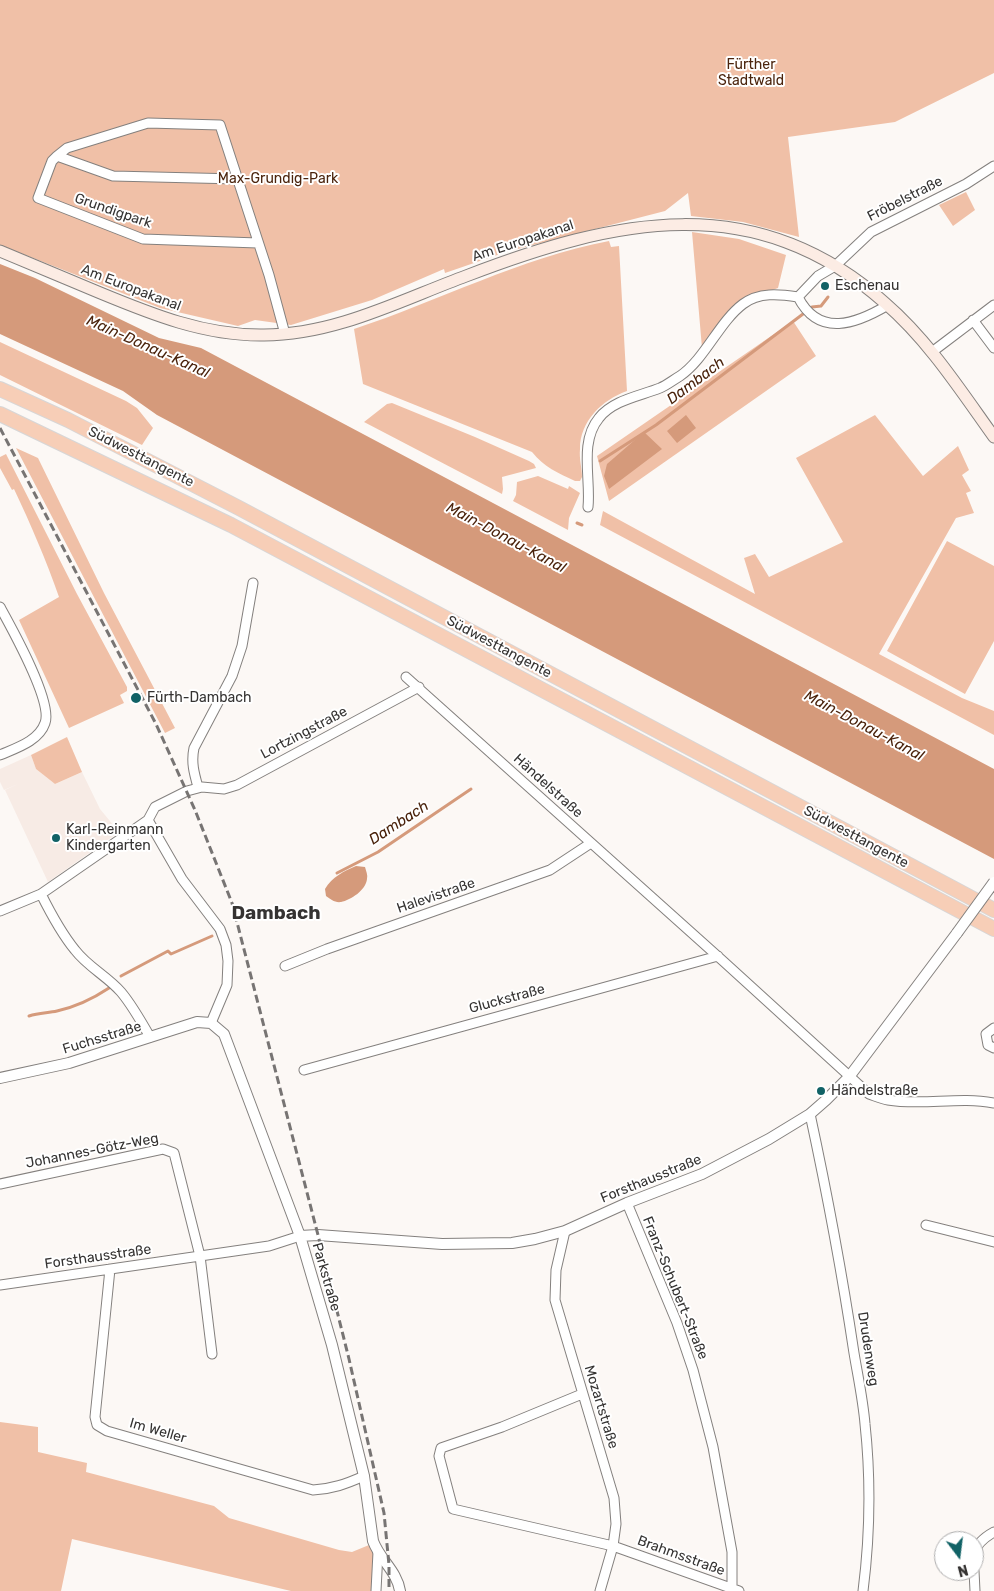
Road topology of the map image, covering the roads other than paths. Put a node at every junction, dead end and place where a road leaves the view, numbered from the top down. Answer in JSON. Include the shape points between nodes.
{"nodes":[{"id":1,"x":57,"y":156,"type":"junction"},
{"id":2,"x":994,"y":166,"type":"edge"},
{"id":3,"x":238,"y":179,"type":"junction"},
{"id":4,"x":258,"y":243,"type":"junction"},
{"id":5,"x":0,"y":251,"type":"edge"},
{"id":6,"x":835,"y":266,"type":"junction"},
{"id":7,"x":798,"y":297,"type":"junction"},
{"id":8,"x":888,"y":305,"type":"junction"},
{"id":9,"x":994,"y":305,"type":"edge"},
{"id":10,"x":973,"y":320,"type":"junction"},
{"id":11,"x":285,"y":334,"type":"junction"},
{"id":12,"x":994,"y":348,"type":"edge"},
{"id":13,"x":932,"y":352,"type":"junction"},
{"id":14,"x":0,"y":389,"type":"edge"},
{"id":15,"x":0,"y":414,"type":"edge"},
{"id":16,"x":994,"y":437,"type":"edge"},
{"id":17,"x":588,"y":507,"type":"dead end"},
{"id":18,"x":253,"y":582,"type":"dead end"},
{"id":19,"x":0,"y":607,"type":"edge"},
{"id":20,"x":406,"y":677,"type":"dead end"},
{"id":21,"x":419,"y":687,"type":"junction"},
{"id":22,"x":0,"y":755,"type":"edge"},
{"id":23,"x":198,"y":787,"type":"junction"},
{"id":24,"x":148,"y":820,"type":"junction"},
{"id":25,"x":591,"y":843,"type":"junction"},
{"id":26,"x":994,"y":882,"type":"edge"},
{"id":27,"x":41,"y":894,"type":"junction"},
{"id":28,"x":994,"y":910,"type":"edge"},
{"id":29,"x":0,"y":912,"type":"edge"},
{"id":30,"x":994,"y":929,"type":"edge"},
{"id":31,"x":718,"y":956,"type":"junction"},
{"id":32,"x":285,"y":966,"type":"dead end"},
{"id":33,"x":210,"y":1023,"type":"junction"},
{"id":34,"x":994,"y":1028,"type":"edge"},
{"id":35,"x":150,"y":1037,"type":"junction"},
{"id":36,"x":994,"y":1048,"type":"edge"},
{"id":37,"x":304,"y":1070,"type":"dead end"},
{"id":38,"x":849,"y":1077,"type":"junction"},
{"id":39,"x":0,"y":1078,"type":"edge"},
{"id":40,"x":994,"y":1103,"type":"edge"},
{"id":41,"x":810,"y":1114,"type":"junction"},
{"id":42,"x":0,"y":1184,"type":"edge"},
{"id":43,"x":627,"y":1203,"type":"junction"},
{"id":44,"x":926,"y":1225,"type":"dead end"},
{"id":45,"x":565,"y":1231,"type":"junction"},
{"id":46,"x":300,"y":1236,"type":"junction"},
{"id":47,"x":994,"y":1242,"type":"edge"},
{"id":48,"x":200,"y":1256,"type":"junction"},
{"id":49,"x":110,"y":1270,"type":"junction"},
{"id":50,"x":0,"y":1285,"type":"edge"},
{"id":51,"x":212,"y":1354,"type":"dead end"},
{"id":52,"x":582,"y":1394,"type":"junction"},
{"id":53,"x":364,"y":1476,"type":"junction"},
{"id":54,"x":613,"y":1546,"type":"junction"},
{"id":55,"x":378,"y":1552,"type":"junction"},
{"id":56,"x":736,"y":1590,"type":"edge"},
{"id":57,"x":376,"y":1591,"type":"edge"},
{"id":58,"x":400,"y":1591,"type":"edge"},
{"id":59,"x":600,"y":1591,"type":"edge"},
{"id":60,"x":863,"y":1591,"type":"edge"}],
"edges":[{"from":1,"to":3,"type":"street","via":[[113,176]]},
{"from":1,"to":3,"type":"street","via":[[67,148],[148,123],[220,125]]},
{"from":1,"to":4,"type":"street","name":"Grundigpark","via":[[38,198],[143,239]]},
{"from":2,"to":6,"type":"street","name":"Fröbelstraße","via":[[966,184],[871,232]]},
{"from":3,"to":4,"type":"street"},
{"from":4,"to":11,"type":"street"},
{"from":5,"to":11,"type":"main road","name":"Am Europakanal","via":[[146,312],[186,325],[244,335]]},
{"from":6,"to":7,"type":"street","name":"Fröbelstraße","via":[[818,276]]},
{"from":6,"to":8,"type":"main road","name":"Am Europakanal"},
{"from":6,"to":11,"type":"main road","name":"Am Europakanal","via":[[798,246],[764,234],[701,225],[660,225],[607,232],[556,244],[350,321]]},
{"from":7,"to":8,"type":"street","via":[[814,317],[829,324],[862,318]]},
{"from":7,"to":17,"type":"street","via":[[762,295],[743,304],[682,375],[662,387],[614,405],[599,417],[590,433]]},
{"from":8,"to":13,"type":"main road","name":"Am Europakanal"},
{"from":9,"to":10,"type":"street"},
{"from":10,"to":12,"type":"street"},
{"from":10,"to":13,"type":"street"},
{"from":13,"to":16,"type":"main road","name":"Am Europakanal"},
{"from":14,"to":28,"type":"highway","name":"Südwesttangente","via":[[68,420],[239,508]]},
{"from":15,"to":30,"type":"highway","name":"Südwesttangente","via":[[232,525]]},
{"from":18,"to":23,"type":"street","via":[[242,646],[232,676],[194,748],[192,766]]},
{"from":19,"to":22,"type":"street","via":[[26,657],[47,710],[43,728],[33,739]]},
{"from":20,"to":21,"type":"street","name":"Händelstraße"},
{"from":21,"to":23,"type":"street","name":"Lortzingstraße","via":[[237,785],[224,789]]},
{"from":21,"to":25,"type":"street","name":"Händelstraße"},
{"from":23,"to":24,"type":"street","via":[[155,807]]},
{"from":24,"to":27,"type":"street"},
{"from":24,"to":33,"type":"street","via":[[182,879],[220,929],[226,945],[227,985]]},
{"from":25,"to":31,"type":"street","name":"Händelstraße"},
{"from":25,"to":32,"type":"street","name":"Halevistraße","via":[[550,870]]},
{"from":26,"to":38,"type":"street","name":"Forsthausstraße","bridge":true},
{"from":27,"to":29,"type":"street"},
{"from":27,"to":35,"type":"street","via":[[74,950],[120,992]]},
{"from":31,"to":37,"type":"street","name":"Gluckstraße"},
{"from":31,"to":38,"type":"street","name":"Händelstraße"},
{"from":33,"to":35,"type":"street","name":"Fuchsstraße","via":[[197,1022]]},
{"from":33,"to":46,"type":"street","name":"Parkstraße","via":[[224,1034]]},
{"from":34,"to":36,"type":"street","via":[[986,1034],[988,1045]]},
{"from":35,"to":39,"type":"street","name":"Fuchsstraße","via":[[69,1063]]},
{"from":38,"to":40,"type":"street","name":"Händelstraße","via":[[869,1094],[887,1100],[979,1100]]},
{"from":38,"to":41,"type":"street","name":"Forsthausstraße"},
{"from":41,"to":43,"type":"street","name":"Forsthausstraße","via":[[702,1174]]},
{"from":41,"to":60,"type":"street","name":"Drudenweg","via":[[846,1295],[865,1423],[869,1484],[868,1556]]},
{"from":42,"to":48,"type":"street","name":"Johannes-Götz-Weg","via":[[163,1149],[174,1153],[177,1161]]},
{"from":43,"to":45,"type":"street","name":"Forsthausstraße"},
{"from":43,"to":56,"type":"street","name":"Franz-Schubert-Straße","via":[[693,1370],[713,1447]]},
{"from":44,"to":47,"type":"street"},
{"from":45,"to":46,"type":"street","name":"Forsthausstraße","via":[[535,1239],[490,1244]]},
{"from":45,"to":52,"type":"street","name":"Mozartstraße","via":[[556,1270],[555,1300]]},
{"from":46,"to":48,"type":"street","name":"Forsthausstraße","via":[[269,1246]]},
{"from":46,"to":53,"type":"street","name":"Parkstraße","via":[[332,1346]]},
{"from":48,"to":49,"type":"street","name":"Forsthausstraße"},
{"from":48,"to":51,"type":"street"},
{"from":49,"to":50,"type":"street","name":"Forsthausstraße"},
{"from":49,"to":53,"type":"street","name":"Im Weller","via":[[95,1417],[97,1425],[107,1431],[313,1490],[342,1486]]},
{"from":52,"to":54,"type":"street","name":"Mozartstraße","via":[[614,1498],[616,1524]]},
{"from":52,"to":54,"type":"street","name":"Brahmsstraße","via":[[441,1448],[439,1456],[452,1509]]},
{"from":53,"to":55,"type":"street","name":"Parkstraße","via":[[373,1541]]},
{"from":54,"to":56,"type":"street","name":"Brahmsstraße"},
{"from":54,"to":59,"type":"street","name":"Mozartstraße"},
{"from":55,"to":57,"type":"street","name":"Parkstraße"},
{"from":55,"to":58,"type":"street","name":"Parkstraße","via":[[389,1565]]}]}
